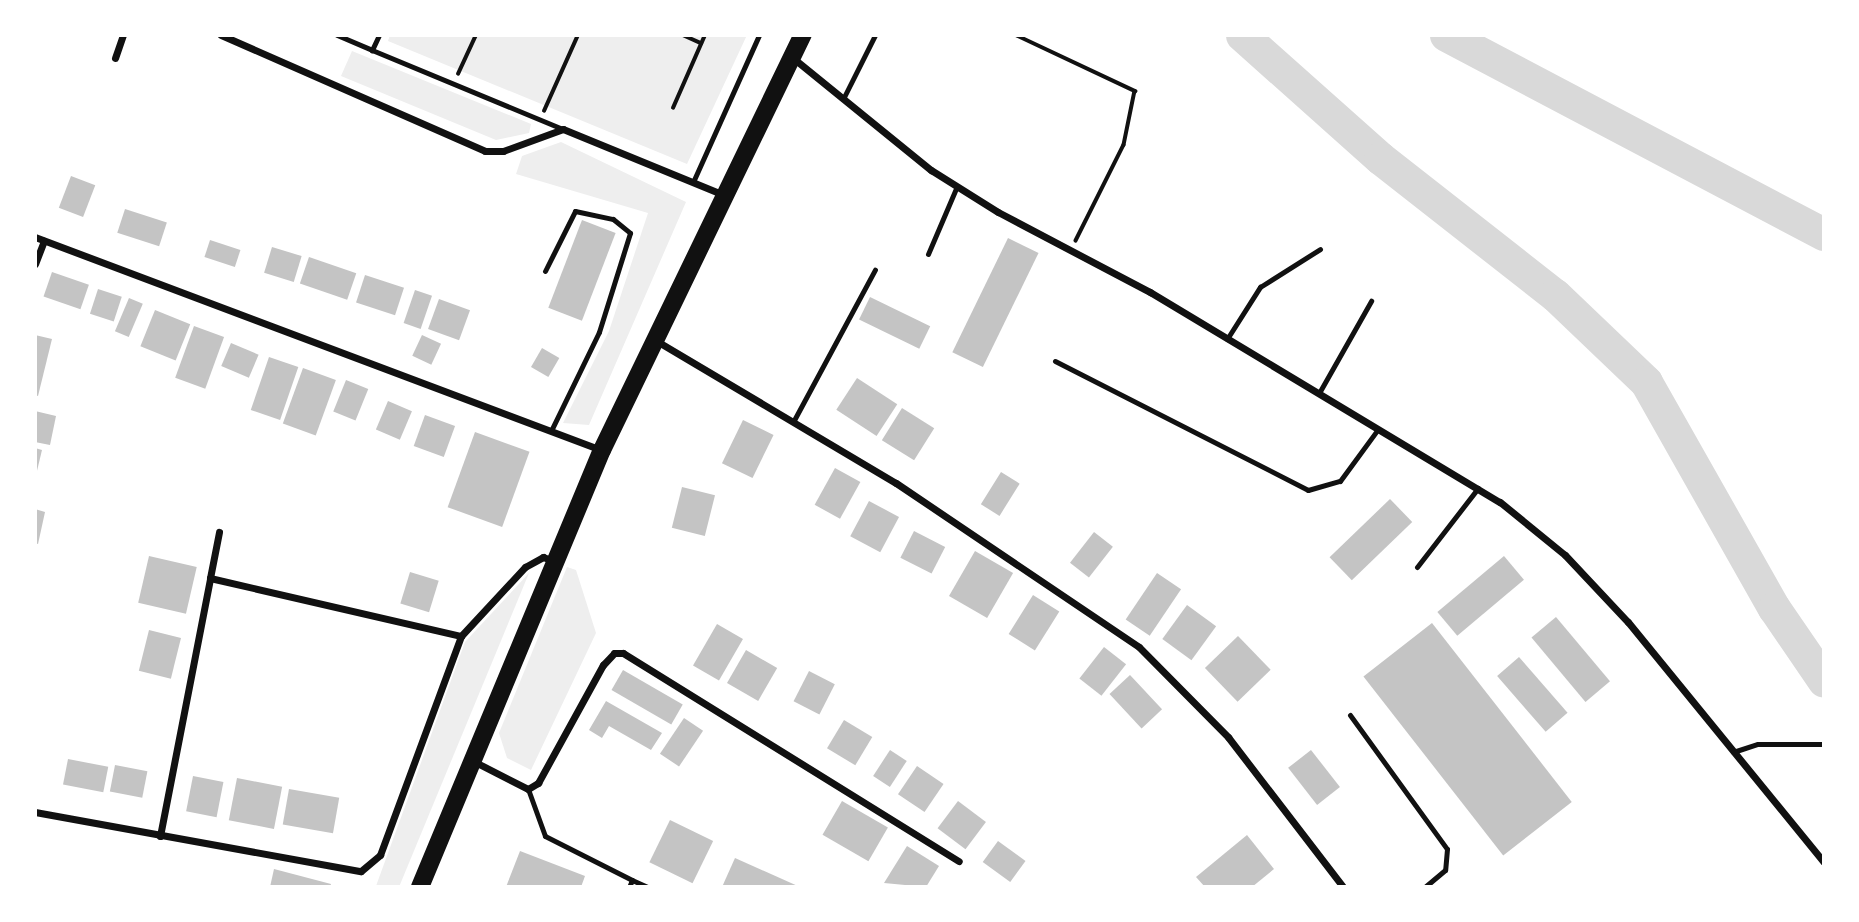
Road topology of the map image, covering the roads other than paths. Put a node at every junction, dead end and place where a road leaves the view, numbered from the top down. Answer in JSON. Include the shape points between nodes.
{"nodes":[{"id":1,"x":123,"y":35,"type":"edge"},
{"id":2,"x":221,"y":35,"type":"edge"},
{"id":3,"x":337,"y":35,"type":"edge"},
{"id":4,"x":379,"y":35,"type":"edge"},
{"id":5,"x":759,"y":35,"type":"edge"},
{"id":6,"x":803,"y":35,"type":"edge"},
{"id":7,"x":875,"y":35,"type":"edge"},
{"id":8,"x":372,"y":50,"type":"junction"},
{"id":9,"x":792,"y":57,"type":"junction"},
{"id":10,"x":115,"y":58,"type":"dead end"},
{"id":11,"x":843,"y":99,"type":"junction"},
{"id":12,"x":563,"y":129,"type":"junction"},
{"id":13,"x":693,"y":182,"type":"junction"},
{"id":14,"x":957,"y":186,"type":"junction"},
{"id":15,"x":724,"y":195,"type":"junction"},
{"id":16,"x":35,"y":237,"type":"edge"},
{"id":17,"x":44,"y":241,"type":"junction"},
{"id":18,"x":1320,"y":249,"type":"dead end"},
{"id":19,"x":928,"y":254,"type":"dead end"},
{"id":20,"x":35,"y":264,"type":"edge"},
{"id":21,"x":545,"y":271,"type":"dead end"},
{"id":22,"x":874,"y":271,"type":"dead end"},
{"id":23,"x":1371,"y":301,"type":"dead end"},
{"id":24,"x":1227,"y":339,"type":"junction"},
{"id":25,"x":654,"y":340,"type":"junction"},
{"id":26,"x":1055,"y":362,"type":"dead end"},
{"id":27,"x":1319,"y":393,"type":"junction"},
{"id":28,"x":793,"y":422,"type":"junction"},
{"id":29,"x":1378,"y":429,"type":"junction"},
{"id":30,"x":551,"y":431,"type":"junction"},
{"id":31,"x":602,"y":450,"type":"junction"},
{"id":32,"x":1478,"y":488,"type":"junction"},
{"id":33,"x":219,"y":533,"type":"dead end"},
{"id":34,"x":554,"y":561,"type":"junction"},
{"id":35,"x":1417,"y":567,"type":"dead end"},
{"id":36,"x":210,"y":578,"type":"junction"},
{"id":37,"x":461,"y":636,"type":"junction"},
{"id":38,"x":1350,"y":715,"type":"dead end"},
{"id":39,"x":1824,"y":744,"type":"edge"},
{"id":40,"x":1733,"y":752,"type":"junction"},
{"id":41,"x":473,"y":760,"type":"junction"},
{"id":42,"x":528,"y":789,"type":"junction"},
{"id":43,"x":35,"y":812,"type":"edge"},
{"id":44,"x":160,"y":836,"type":"junction"},
{"id":45,"x":959,"y":861,"type":"dead end"},
{"id":46,"x":1824,"y":862,"type":"edge"},
{"id":47,"x":632,"y":880,"type":"junction"},
{"id":48,"x":420,"y":887,"type":"edge"},
{"id":49,"x":629,"y":887,"type":"edge"},
{"id":50,"x":648,"y":887,"type":"edge"},
{"id":51,"x":1343,"y":887,"type":"edge"},
{"id":52,"x":1425,"y":887,"type":"edge"}],
"edges":[{"from":1,"to":10,"type":"street"},
{"from":2,"to":12,"type":"street","via":[[485,151],[503,151]]},
{"from":3,"to":8,"type":"lane"},
{"from":4,"to":8,"type":"lane"},
{"from":5,"to":13,"type":"lane"},
{"from":6,"to":9,"type":"main road"},
{"from":7,"to":11,"type":"lane"},
{"from":8,"to":12,"type":"lane"},
{"from":9,"to":11,"type":"street"},
{"from":9,"to":15,"type":"main road"},
{"from":11,"to":14,"type":"street"},
{"from":12,"to":13,"type":"street"},
{"from":13,"to":15,"type":"street"},
{"from":14,"to":19,"type":"lane"},
{"from":14,"to":24,"type":"street"},
{"from":15,"to":25,"type":"main road"},
{"from":16,"to":17,"type":"street"},
{"from":17,"to":20,"type":"street"},
{"from":17,"to":30,"type":"street"},
{"from":18,"to":24,"type":"lane","via":[[1260,287]]},
{"from":21,"to":30,"type":"lane","via":[[575,211],[613,219],[630,233],[598,332]]},
{"from":22,"to":28,"type":"lane"},
{"from":23,"to":27,"type":"lane"},
{"from":24,"to":27,"type":"street"},
{"from":25,"to":28,"type":"street"},
{"from":25,"to":31,"type":"main road"},
{"from":26,"to":29,"type":"lane","via":[[1308,490],[1340,481]]},
{"from":27,"to":29,"type":"street"},
{"from":28,"to":51,"type":"street","via":[[1009,555],[1139,647],[1228,737]]},
{"from":29,"to":32,"type":"street"},
{"from":30,"to":31,"type":"street"},
{"from":31,"to":34,"type":"main road"},
{"from":32,"to":35,"type":"lane"},
{"from":32,"to":40,"type":"street","via":[[1565,555],[1628,622]]},
{"from":33,"to":36,"type":"street"},
{"from":34,"to":37,"type":"street","via":[[543,557],[525,567]]},
{"from":34,"to":41,"type":"main road"},
{"from":36,"to":37,"type":"street"},
{"from":36,"to":44,"type":"street"},
{"from":37,"to":44,"type":"street","via":[[372,866],[346,872]]},
{"from":38,"to":52,"type":"lane","via":[[1447,849],[1445,870]]},
{"from":39,"to":40,"type":"lane","via":[[1758,744]]},
{"from":40,"to":46,"type":"street"},
{"from":41,"to":42,"type":"street"},
{"from":41,"to":48,"type":"main road"},
{"from":42,"to":45,"type":"street","via":[[551,767],[603,664],[614,653],[623,653]]},
{"from":42,"to":47,"type":"lane","via":[[545,836]]},
{"from":43,"to":44,"type":"street"},
{"from":47,"to":49,"type":"lane"},
{"from":47,"to":50,"type":"lane"}]}
